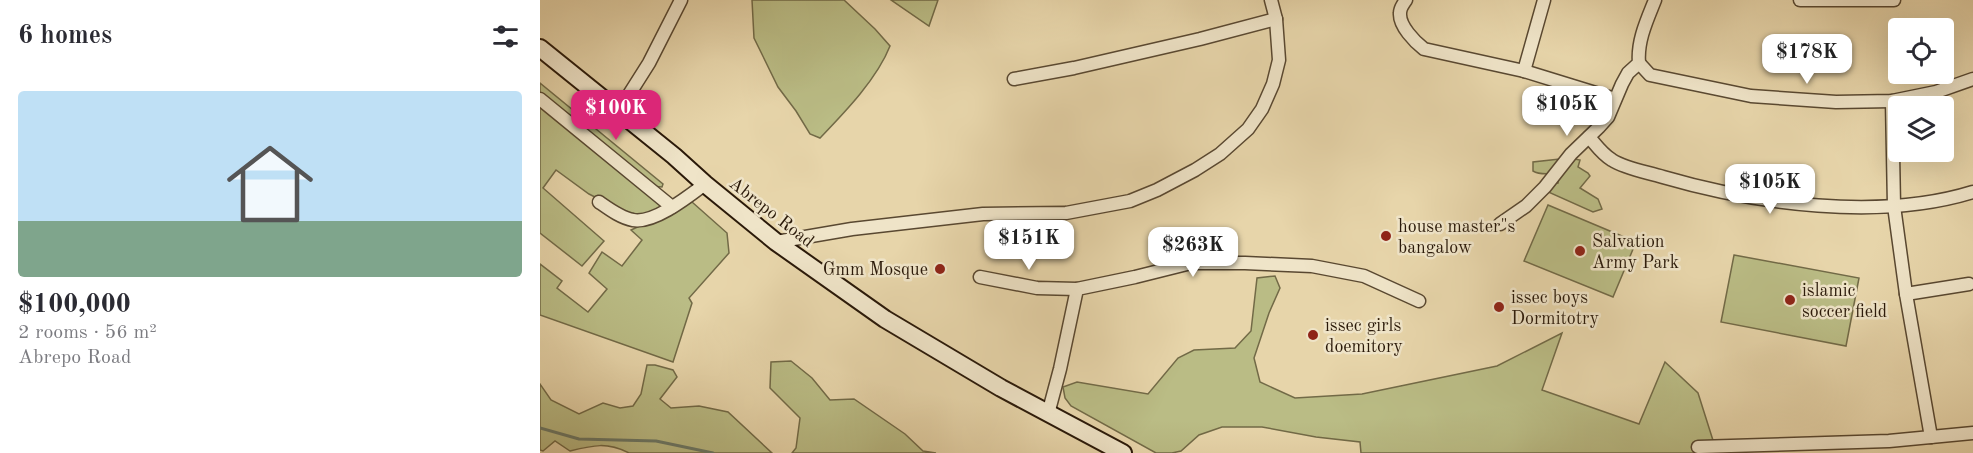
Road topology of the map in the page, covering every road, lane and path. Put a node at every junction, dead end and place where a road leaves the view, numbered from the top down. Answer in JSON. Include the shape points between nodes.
{"nodes":[{"id":1,"x":681,"y":0,"type":"edge"},
{"id":2,"x":1271,"y":0,"type":"edge"},
{"id":3,"x":1406,"y":0,"type":"edge"},
{"id":4,"x":1544,"y":0,"type":"edge"},
{"id":5,"x":1655,"y":0,"type":"edge"},
{"id":6,"x":1800,"y":0,"type":"edge"},
{"id":7,"x":1894,"y":0,"type":"edge"},
{"id":8,"x":1276,"y":19,"type":"junction"},
{"id":9,"x":540,"y":48,"type":"edge"},
{"id":10,"x":1638,"y":63,"type":"junction"},
{"id":11,"x":1524,"y":71,"type":"junction"},
{"id":12,"x":1014,"y":79,"type":"dead end"},
{"id":13,"x":1973,"y":79,"type":"edge"},
{"id":14,"x":1916,"y":96,"type":"edge"},
{"id":15,"x":540,"y":99,"type":"edge"},
{"id":16,"x":1615,"y":99,"type":"junction"},
{"id":17,"x":1888,"y":101,"type":"edge"},
{"id":18,"x":618,"y":112,"type":"junction"},
{"id":19,"x":1589,"y":137,"type":"junction"},
{"id":20,"x":1893,"y":162,"type":"edge"},
{"id":21,"x":705,"y":184,"type":"junction"},
{"id":22,"x":1973,"y":192,"type":"edge"},
{"id":23,"x":599,"y":202,"type":"dead end"},
{"id":24,"x":1894,"y":206,"type":"junction"},
{"id":25,"x":672,"y":207,"type":"junction"},
{"id":26,"x":1500,"y":224,"type":"dead end"},
{"id":27,"x":776,"y":242,"type":"junction"},
{"id":28,"x":980,"y":277,"type":"dead end"},
{"id":29,"x":1969,"y":284,"type":"dead end"},
{"id":30,"x":1077,"y":289,"type":"junction"},
{"id":31,"x":1906,"y":294,"type":"junction"},
{"id":32,"x":1419,"y":301,"type":"dead end"},
{"id":33,"x":1048,"y":414,"type":"junction"},
{"id":34,"x":1973,"y":433,"type":"edge"},
{"id":35,"x":1931,"y":437,"type":"junction"},
{"id":36,"x":1698,"y":447,"type":"dead end"},
{"id":37,"x":1123,"y":453,"type":"edge"}],
"edges":[{"from":1,"to":18,"type":"street"},
{"from":2,"to":8,"type":"street"},
{"from":3,"to":11,"type":"street","via":[[1400,20],[1424,49]]},
{"from":4,"to":11,"type":"street"},
{"from":5,"to":10,"type":"street","via":[[1646,21]]},
{"from":6,"to":7,"type":"street"},
{"from":8,"to":12,"type":"street"},
{"from":8,"to":27,"type":"street","via":[[1279,60],[1262,109],[1248,129],[1220,154],[1157,190],[1130,201],[1066,213],[983,214]]},
{"from":9,"to":18,"type":"main road","name":"Abrepo Road"},
{"from":10,"to":16,"type":"street","via":[[1628,73]]},
{"from":10,"to":17,"type":"street","via":[[1650,75],[1751,96]]},
{"from":11,"to":16,"type":"street"},
{"from":13,"to":14,"type":"street"},
{"from":15,"to":25,"type":"street"},
{"from":16,"to":19,"type":"street","via":[[1608,117]]},
{"from":18,"to":21,"type":"main road","name":"Abrepo Road"},
{"from":19,"to":24,"type":"street","via":[[1601,152],[1618,163],[1683,183],[1758,198],[1832,206]]},
{"from":19,"to":26,"type":"street","via":[[1526,206]]},
{"from":20,"to":24,"type":"street"},
{"from":21,"to":25,"type":"street"},
{"from":21,"to":27,"type":"main road","name":"Abrepo Road"},
{"from":22,"to":24,"type":"street","via":[[1949,200]]},
{"from":23,"to":25,"type":"street","via":[[633,220],[645,221]]},
{"from":24,"to":31,"type":"street"},
{"from":27,"to":33,"type":"main road","name":"Abrepo Road","via":[[885,319]]},
{"from":28,"to":30,"type":"street","via":[[1037,288]]},
{"from":29,"to":31,"type":"street"},
{"from":30,"to":32,"type":"street","via":[[1191,263],[1245,262],[1312,266],[1364,276]]},
{"from":30,"to":33,"type":"street"},
{"from":31,"to":35,"type":"street"},
{"from":33,"to":37,"type":"main road","name":"Abrepo Road"},
{"from":34,"to":35,"type":"street"},
{"from":35,"to":36,"type":"street"}]}
